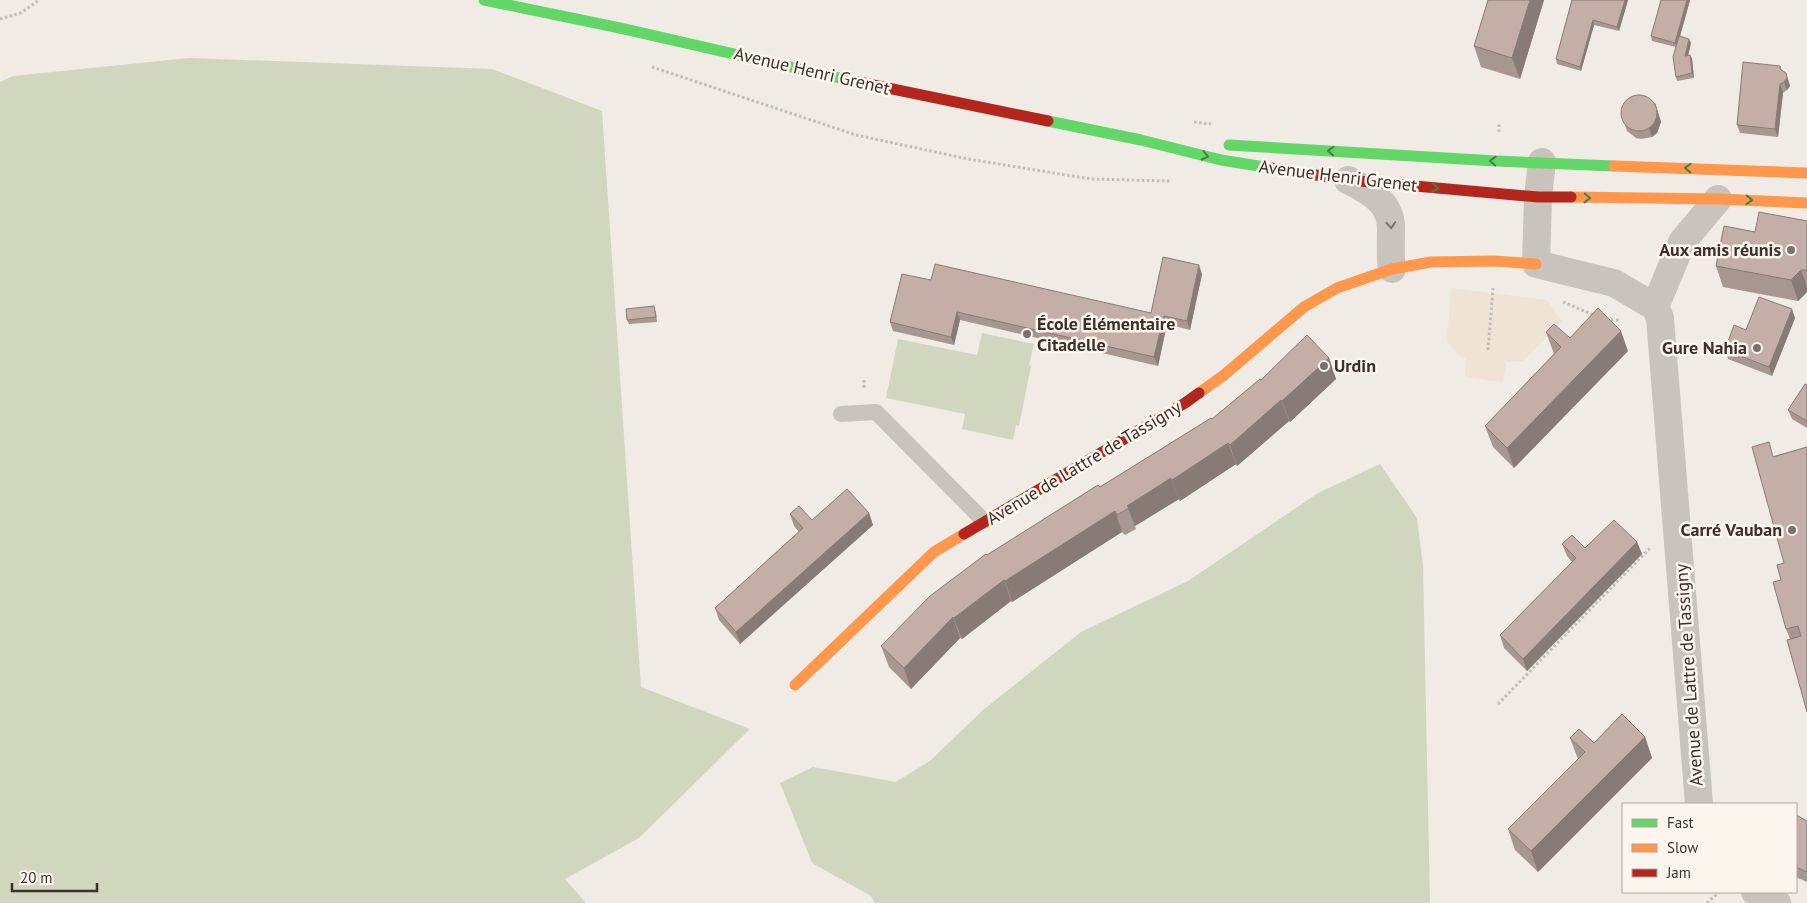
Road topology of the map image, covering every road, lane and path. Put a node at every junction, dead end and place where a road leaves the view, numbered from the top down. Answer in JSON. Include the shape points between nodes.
{"nodes":[{"id":1,"x":39,"y":0,"type":"edge"},
{"id":2,"x":484,"y":0,"type":"edge"},
{"id":3,"x":0,"y":19,"type":"edge"},
{"id":4,"x":650,"y":66,"type":"dead end"},
{"id":5,"x":1188,"y":121,"type":"dead end"},
{"id":6,"x":1216,"y":124,"type":"dead end"},
{"id":7,"x":1140,"y":140,"type":"junction"},
{"id":8,"x":1542,"y":162,"type":"junction"},
{"id":9,"x":1807,"y":173,"type":"edge"},
{"id":10,"x":1348,"y":180,"type":"junction"},
{"id":11,"x":1171,"y":181,"type":"dead end"},
{"id":12,"x":1538,"y":197,"type":"junction"},
{"id":13,"x":1718,"y":199,"type":"junction"},
{"id":14,"x":1807,"y":203,"type":"edge"},
{"id":15,"x":1536,"y":264,"type":"junction"},
{"id":16,"x":1392,"y":269,"type":"junction"},
{"id":17,"x":1484,"y":287,"type":"dead end"},
{"id":18,"x":1502,"y":289,"type":"dead end"},
{"id":19,"x":1562,"y":301,"type":"dead end"},
{"id":20,"x":1658,"y":312,"type":"junction"},
{"id":21,"x":841,"y":414,"type":"dead end"},
{"id":22,"x":984,"y":521,"type":"junction"},
{"id":23,"x":1678,"y":540,"type":"junction"},
{"id":24,"x":795,"y":685,"type":"dead end"},
{"id":25,"x":1498,"y":704,"type":"dead end"},
{"id":26,"x":1699,"y":803,"type":"edge"},
{"id":27,"x":1718,"y":893,"type":"edge"},
{"id":28,"x":1757,"y":893,"type":"edge"},
{"id":29,"x":1708,"y":903,"type":"edge"},
{"id":30,"x":1777,"y":903,"type":"edge"}],
"edges":[{"from":1,"to":3,"type":"path","via":[[21,13]]},
{"from":2,"to":7,"type":"main road","name":"Avenue Henri Grenet"},
{"from":4,"to":11,"type":"path","via":[[856,135],[959,157],[1091,179]]},
{"from":5,"to":6,"type":"path"},
{"from":8,"to":7,"type":"main road","name":"Avenue Henri Grenet","one_way":true},
{"from":7,"to":10,"type":"main road","name":"Avenue Henri Grenet","one_way":true,"via":[[1221,160]]},
{"from":9,"to":8,"type":"main road","name":"Avenue Henri Grenet","one_way":true},
{"from":8,"to":12,"type":"street"},
{"from":10,"to":12,"type":"main road","name":"Avenue Henri Grenet","one_way":true},
{"from":10,"to":16,"type":"street","one_way":true,"via":[[1369,191],[1384,204],[1390,216]]},
{"from":12,"to":13,"type":"main road","name":"Avenue Henri Grenet","one_way":true},
{"from":12,"to":15,"type":"street"},
{"from":13,"to":14,"type":"main road","name":"Avenue Henri Grenet","one_way":true},
{"from":13,"to":20,"type":"street","name":"Avenue de Lattre de Tassigny","via":[[1682,242]]},
{"from":15,"to":16,"type":"main road","name":"Avenue de Lattre de Tassigny","via":[[1431,262]]},
{"from":15,"to":20,"type":"street","name":"Avenue de Lattre de Tassigny","via":[[1614,284]]},
{"from":16,"to":22,"type":"main road","name":"Avenue de Lattre de Tassigny","via":[[1337,288],[1304,307],[1224,375],[1185,403]]},
{"from":17,"to":18,"type":"path"},
{"from":19,"to":20,"type":"path","via":[[1607,321]]},
{"from":20,"to":23,"type":"street","name":"Avenue de Lattre de Tassigny"},
{"from":21,"to":22,"type":"lane","via":[[876,412]]},
{"from":22,"to":24,"type":"main road","name":"Avenue de Lattre de Tassigny","via":[[934,552]]},
{"from":23,"to":25,"type":"path","via":[[1658,540]]},
{"from":23,"to":26,"type":"street","name":"Avenue de Lattre de Tassigny"},
{"from":27,"to":29,"type":"path"},
{"from":28,"to":30,"type":"street"}]}
